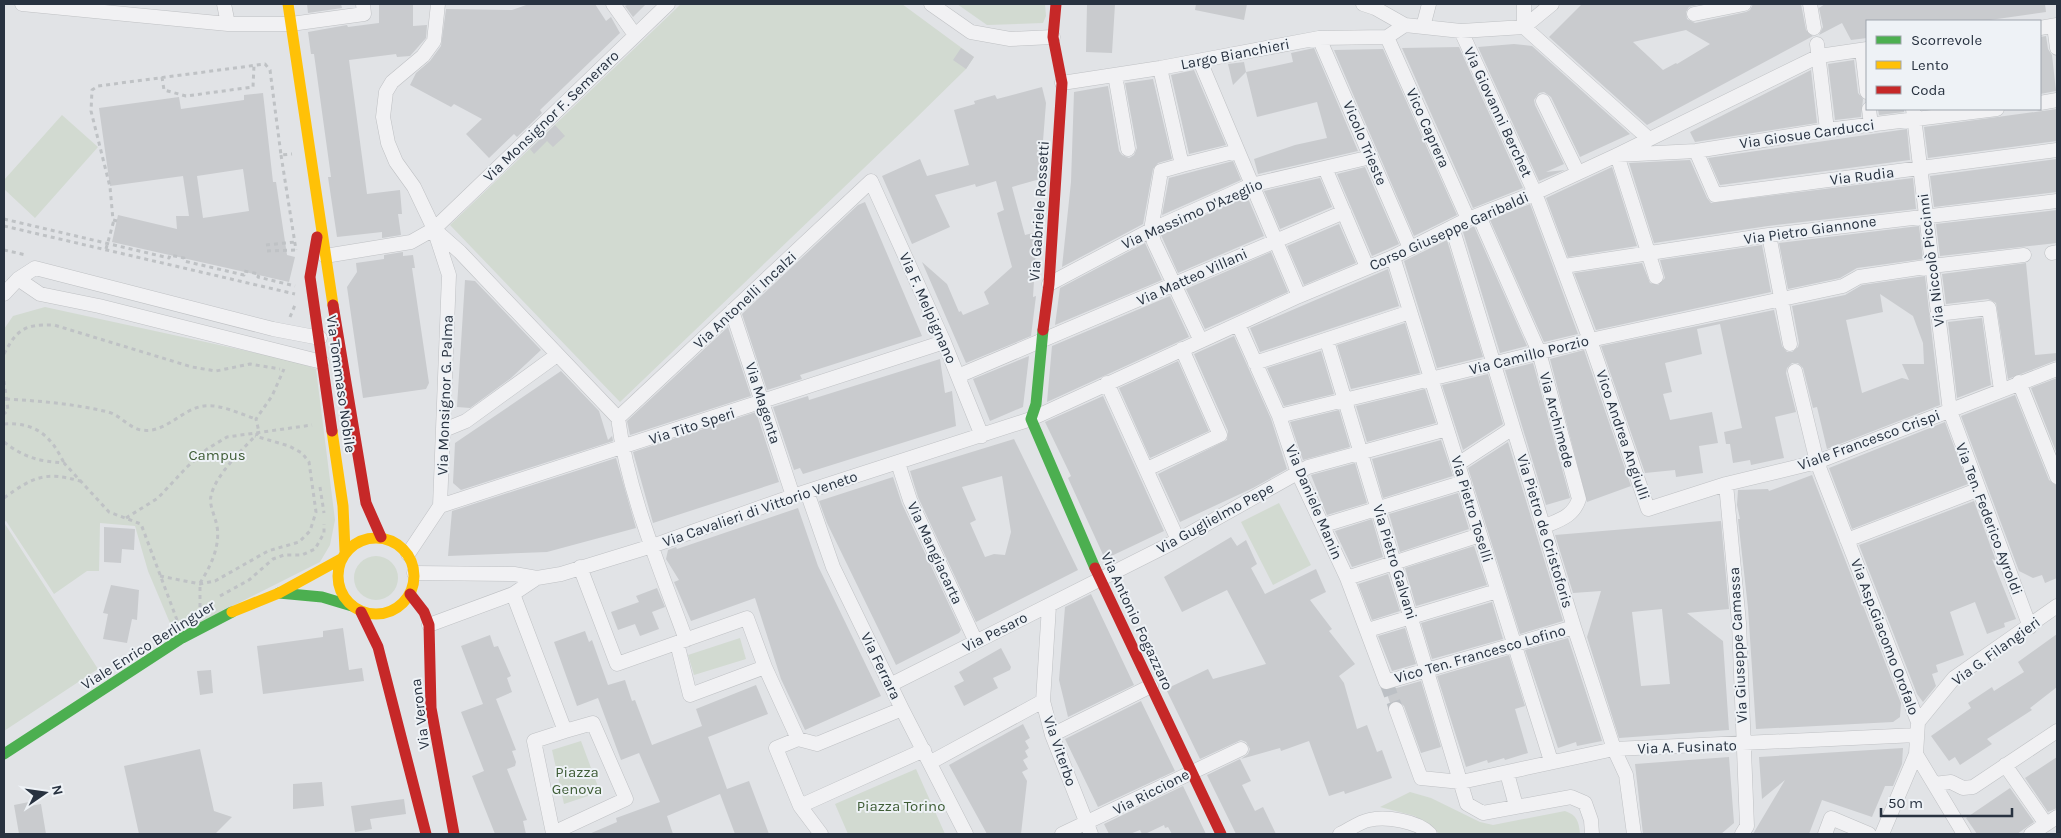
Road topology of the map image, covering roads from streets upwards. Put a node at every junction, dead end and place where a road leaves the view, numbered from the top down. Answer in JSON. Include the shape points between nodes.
{"nodes":[{"id":1,"x":22,"y":4,"type":"edge"},
{"id":2,"x":224,"y":4,"type":"edge"},
{"id":3,"x":288,"y":4,"type":"edge"},
{"id":4,"x":363,"y":4,"type":"edge"},
{"id":5,"x":438,"y":4,"type":"edge"},
{"id":6,"x":613,"y":4,"type":"edge"},
{"id":7,"x":668,"y":4,"type":"edge"},
{"id":8,"x":931,"y":4,"type":"edge"},
{"id":9,"x":1056,"y":4,"type":"edge"},
{"id":10,"x":1363,"y":4,"type":"edge"},
{"id":11,"x":1429,"y":4,"type":"edge"},
{"id":12,"x":1524,"y":4,"type":"edge"},
{"id":13,"x":1552,"y":4,"type":"edge"},
{"id":14,"x":1744,"y":4,"type":"edge"},
{"id":15,"x":1810,"y":4,"type":"edge"},
{"id":16,"x":1694,"y":14,"type":"dead end"},
{"id":17,"x":228,"y":24,"type":"junction"},
{"id":18,"x":291,"y":24,"type":"junction"},
{"id":19,"x":1405,"y":25,"type":"junction"},
{"id":20,"x":2056,"y":25,"type":"edge"},
{"id":21,"x":1423,"y":27,"type":"junction"},
{"id":22,"x":1524,"y":27,"type":"junction"},
{"id":23,"x":1814,"y":28,"type":"dead end"},
{"id":24,"x":2041,"y":28,"type":"edge"},
{"id":25,"x":1461,"y":31,"type":"junction"},
{"id":26,"x":635,"y":35,"type":"junction"},
{"id":27,"x":1053,"y":37,"type":"junction"},
{"id":28,"x":1387,"y":37,"type":"junction"},
{"id":29,"x":1319,"y":38,"type":"junction"},
{"id":30,"x":2057,"y":48,"type":"edge"},
{"id":31,"x":1818,"y":50,"type":"junction"},
{"id":32,"x":1865,"y":50,"type":"edge"},
{"id":33,"x":1200,"y":61,"type":"junction"},
{"id":34,"x":1160,"y":68,"type":"junction"},
{"id":35,"x":1866,"y":71,"type":"edge"},
{"id":36,"x":1115,"y":75,"type":"junction"},
{"id":37,"x":1062,"y":83,"type":"junction"},
{"id":38,"x":2057,"y":100,"type":"edge"},
{"id":39,"x":1543,"y":101,"type":"dead end"},
{"id":40,"x":2041,"y":103,"type":"edge"},
{"id":41,"x":1869,"y":110,"type":"edge"},
{"id":42,"x":1976,"y":110,"type":"edge"},
{"id":43,"x":1956,"y":111,"type":"edge"},
{"id":44,"x":1914,"y":114,"type":"edge"},
{"id":45,"x":1871,"y":125,"type":"junction"},
{"id":46,"x":1827,"y":130,"type":"junction"},
{"id":47,"x":1648,"y":139,"type":"junction"},
{"id":48,"x":1128,"y":149,"type":"dead end"},
{"id":49,"x":2057,"y":150,"type":"edge"},
{"id":50,"x":1237,"y":151,"type":"junction"},
{"id":51,"x":1696,"y":151,"type":"junction"},
{"id":52,"x":1617,"y":155,"type":"junction"},
{"id":53,"x":1372,"y":157,"type":"junction"},
{"id":54,"x":1182,"y":165,"type":"junction"},
{"id":55,"x":1325,"y":168,"type":"junction"},
{"id":56,"x":1920,"y":168,"type":"junction"},
{"id":57,"x":1578,"y":173,"type":"junction"},
{"id":58,"x":871,"y":181,"type":"joint"},
{"id":59,"x":1251,"y":184,"type":"junction"},
{"id":60,"x":1535,"y":192,"type":"junction"},
{"id":61,"x":2057,"y":201,"type":"edge"},
{"id":62,"x":1344,"y":212,"type":"junction"},
{"id":63,"x":1926,"y":215,"type":"junction"},
{"id":64,"x":1474,"y":217,"type":"junction"},
{"id":65,"x":319,"y":221,"type":"junction"},
{"id":66,"x":434,"y":228,"type":"junction"},
{"id":67,"x":1452,"y":228,"type":"junction"},
{"id":68,"x":1151,"y":230,"type":"junction"},
{"id":69,"x":1769,"y":235,"type":"junction"},
{"id":70,"x":1276,"y":241,"type":"junction"},
{"id":71,"x":1410,"y":248,"type":"junction"},
{"id":72,"x":1649,"y":252,"type":"junction"},
{"id":73,"x":2024,"y":255,"type":"dead end"},
{"id":74,"x":325,"y":256,"type":"junction"},
{"id":75,"x":1393,"y":257,"type":"junction"},
{"id":76,"x":1564,"y":266,"type":"junction"},
{"id":77,"x":1932,"y":266,"type":"junction"},
{"id":78,"x":1367,"y":267,"type":"junction"},
{"id":79,"x":1656,"y":278,"type":"dead end"},
{"id":80,"x":18,"y":279,"type":"junction"},
{"id":81,"x":1049,"y":284,"type":"junction"},
{"id":82,"x":1176,"y":285,"type":"junction"},
{"id":83,"x":4,"y":294,"type":"edge"},
{"id":84,"x":1299,"y":296,"type":"junction"},
{"id":85,"x":1782,"y":300,"type":"junction"},
{"id":86,"x":732,"y":311,"type":"junction"},
{"id":87,"x":1410,"y":312,"type":"junction"},
{"id":88,"x":1937,"y":314,"type":"junction"},
{"id":89,"x":1238,"y":324,"type":"junction"},
{"id":90,"x":320,"y":338,"type":"junction"},
{"id":91,"x":1590,"y":340,"type":"junction"},
{"id":92,"x":1201,"y":341,"type":"junction"},
{"id":93,"x":1327,"y":341,"type":"junction"},
{"id":94,"x":944,"y":342,"type":"junction"},
{"id":95,"x":1041,"y":342,"type":"junction"},
{"id":96,"x":1790,"y":344,"type":"dead end"},
{"id":97,"x":1182,"y":349,"type":"junction"},
{"id":98,"x":1539,"y":352,"type":"junction"},
{"id":99,"x":557,"y":355,"type":"junction"},
{"id":100,"x":322,"y":362,"type":"junction"},
{"id":101,"x":1255,"y":363,"type":"junction"},
{"id":102,"x":1494,"y":364,"type":"junction"},
{"id":103,"x":2057,"y":369,"type":"edge"},
{"id":104,"x":1795,"y":370,"type":"dead end"},
{"id":105,"x":958,"y":376,"type":"junction"},
{"id":106,"x":1432,"y":378,"type":"junction"},
{"id":107,"x":2019,"y":382,"type":"junction"},
{"id":108,"x":1107,"y":383,"type":"junction"},
{"id":109,"x":2001,"y":390,"type":"junction"},
{"id":110,"x":1345,"y":400,"type":"junction"},
{"id":111,"x":764,"y":403,"type":"junction"},
{"id":112,"x":1950,"y":411,"type":"junction"},
{"id":113,"x":1279,"y":416,"type":"junction"},
{"id":114,"x":618,"y":418,"type":"junction"},
{"id":115,"x":1031,"y":419,"type":"junction"},
{"id":116,"x":1447,"y":428,"type":"junction"},
{"id":117,"x":1513,"y":428,"type":"junction"},
{"id":118,"x":444,"y":430,"type":"junction"},
{"id":119,"x":982,"y":436,"type":"junction"},
{"id":120,"x":622,"y":448,"type":"junction"},
{"id":121,"x":1361,"y":452,"type":"junction"},
{"id":122,"x":1817,"y":462,"type":"junction"},
{"id":123,"x":898,"y":463,"type":"junction"},
{"id":124,"x":1458,"y":464,"type":"junction"},
{"id":125,"x":1147,"y":469,"type":"junction"},
{"id":126,"x":1298,"y":473,"type":"junction"},
{"id":127,"x":2057,"y":477,"type":"edge"},
{"id":128,"x":1464,"y":482,"type":"junction"},
{"id":129,"x":1726,"y":484,"type":"junction"},
{"id":130,"x":1978,"y":490,"type":"junction"},
{"id":131,"x":800,"y":494,"type":"junction"},
{"id":132,"x":440,"y":506,"type":"junction"},
{"id":133,"x":1379,"y":508,"type":"junction"},
{"id":134,"x":1648,"y":509,"type":"joint"},
{"id":135,"x":1324,"y":525,"type":"junction"},
{"id":136,"x":1543,"y":527,"type":"junction"},
{"id":137,"x":1480,"y":535,"type":"junction"},
{"id":138,"x":381,"y":537,"type":"junction"},
{"id":139,"x":1178,"y":540,"type":"junction"},
{"id":140,"x":1846,"y":540,"type":"junction"},
{"id":141,"x":652,"y":546,"type":"junction"},
{"id":142,"x":408,"y":554,"type":"junction"},
{"id":143,"x":343,"y":555,"type":"junction"},
{"id":144,"x":1395,"y":562,"type":"junction"},
{"id":145,"x":580,"y":567,"type":"junction"},
{"id":146,"x":414,"y":572,"type":"junction"},
{"id":147,"x":536,"y":578,"type":"junction"},
{"id":148,"x":1099,"y":578,"type":"junction"},
{"id":149,"x":1347,"y":578,"type":"junction"},
{"id":150,"x":1497,"y":591,"type":"junction"},
{"id":151,"x":280,"y":594,"type":"junction"},
{"id":152,"x":410,"y":594,"type":"junction"},
{"id":153,"x":513,"y":594,"type":"junction"},
{"id":154,"x":1049,"y":606,"type":"junction"},
{"id":155,"x":2057,"y":606,"type":"edge"},
{"id":156,"x":357,"y":609,"type":"junction"},
{"id":157,"x":1412,"y":617,"type":"junction"},
{"id":158,"x":428,"y":625,"type":"junction"},
{"id":159,"x":1574,"y":627,"type":"junction"},
{"id":160,"x":2030,"y":627,"type":"junction"},
{"id":161,"x":1368,"y":630,"type":"junction"},
{"id":162,"x":681,"y":642,"type":"junction"},
{"id":163,"x":976,"y":642,"type":"junction"},
{"id":164,"x":1515,"y":644,"type":"junction"},
{"id":165,"x":765,"y":667,"type":"junction"},
{"id":166,"x":1427,"y":670,"type":"junction"},
{"id":167,"x":1386,"y":682,"type":"joint"},
{"id":168,"x":890,"y":685,"type":"junction"},
{"id":169,"x":1150,"y":686,"type":"junction"},
{"id":170,"x":1043,"y":701,"type":"junction"},
{"id":171,"x":902,"y":709,"type":"junction"},
{"id":172,"x":1396,"y":709,"type":"tunnel mouth"},
{"id":173,"x":1917,"y":728,"type":"junction"},
{"id":174,"x":565,"y":730,"type":"junction"},
{"id":175,"x":2057,"y":731,"type":"edge"},
{"id":176,"x":1052,"y":736,"type":"junction"},
{"id":177,"x":798,"y":739,"type":"junction"},
{"id":178,"x":1743,"y":744,"type":"junction"},
{"id":179,"x":1241,"y":749,"type":"dead end"},
{"id":180,"x":924,"y":750,"type":"junction"},
{"id":181,"x":1614,"y":750,"type":"junction"},
{"id":182,"x":4,"y":754,"type":"edge"},
{"id":183,"x":1916,"y":754,"type":"junction"},
{"id":184,"x":931,"y":762,"type":"junction"},
{"id":185,"x":1550,"y":762,"type":"junction"},
{"id":186,"x":2005,"y":766,"type":"junction"},
{"id":187,"x":1191,"y":772,"type":"junction"},
{"id":188,"x":1507,"y":773,"type":"junction"},
{"id":189,"x":1461,"y":782,"type":"junction"},
{"id":190,"x":1934,"y":784,"type":"junction"},
{"id":191,"x":800,"y":806,"type":"junction"},
{"id":192,"x":1516,"y":806,"type":"junction"},
{"id":193,"x":2052,"y":820,"type":"edge"},
{"id":194,"x":1089,"y":829,"type":"edge"},
{"id":195,"x":426,"y":834,"type":"edge"},
{"id":196,"x":454,"y":834,"type":"edge"},
{"id":197,"x":821,"y":834,"type":"edge"},
{"id":198,"x":966,"y":834,"type":"edge"},
{"id":199,"x":1062,"y":834,"type":"edge"},
{"id":200,"x":1221,"y":834,"type":"edge"},
{"id":201,"x":1340,"y":834,"type":"edge"},
{"id":202,"x":1430,"y":834,"type":"edge"},
{"id":203,"x":1592,"y":834,"type":"edge"},
{"id":204,"x":1634,"y":834,"type":"edge"},
{"id":205,"x":1742,"y":834,"type":"edge"},
{"id":206,"x":1825,"y":834,"type":"edge"},
{"id":207,"x":1869,"y":834,"type":"edge"},
{"id":208,"x":1882,"y":834,"type":"edge"},
{"id":209,"x":1964,"y":834,"type":"edge"},
{"id":210,"x":2031,"y":834,"type":"edge"}],
"edges":[{"from":1,"to":17,"type":"street"},
{"from":2,"to":17,"type":"street"},
{"from":3,"to":18,"type":"street","name":"Via Tommaso Nobile"},
{"from":4,"to":18,"type":"street","via":[[364,14]]},
{"from":5,"to":66,"type":"street","name":"Via Monsignor G. Palma","via":[[434,41],[423,56],[392,82],[386,92],[383,117],[396,162],[414,187]]},
{"from":6,"to":26,"type":"street"},
{"from":7,"to":26,"type":"street","name":"Via Monsignor F. Semeraro"},
{"from":8,"to":27,"type":"street","via":[[971,32],[1010,39]]},
{"from":9,"to":27,"type":"street","name":"Via Gabriele Rossetti"},
{"from":10,"to":19,"type":"street"},
{"from":11,"to":21,"type":"street"},
{"from":12,"to":22,"type":"street"},
{"from":13,"to":22,"type":"street"},
{"from":14,"to":16,"type":"street"},
{"from":15,"to":23,"type":"street"},
{"from":17,"to":18,"type":"street"},
{"from":18,"to":65,"type":"street","name":"Via Tommaso Nobile"},
{"from":19,"to":21,"type":"street"},
{"from":19,"to":28,"type":"street"},
{"from":20,"to":24,"type":"street"},
{"from":20,"to":30,"type":"street"},
{"from":21,"to":25,"type":"street"},
{"from":22,"to":25,"type":"street"},
{"from":22,"to":47,"type":"street"},
{"from":25,"to":60,"type":"street","name":"Via Giovanni Berchet"},
{"from":26,"to":66,"type":"street","name":"Via Monsignor F. Semeraro"},
{"from":27,"to":37,"type":"street","name":"Via Gabriele Rossetti"},
{"from":28,"to":29,"type":"street","name":"Largo Bianchieri"},
{"from":28,"to":64,"type":"street","name":"Vico Caprera"},
{"from":29,"to":33,"type":"street","name":"Largo Bianchieri"},
{"from":29,"to":53,"type":"street","name":"Vicolo Trieste"},
{"from":31,"to":32,"type":"street","name":"Corso Giuseppe Garibaldi"},
{"from":31,"to":46,"type":"street"},
{"from":31,"to":47,"type":"street","name":"Corso Giuseppe Garibaldi"},
{"from":32,"to":35,"type":"street"},
{"from":33,"to":34,"type":"street","name":"Largo Bianchieri"},
{"from":33,"to":50,"type":"street"},
{"from":34,"to":36,"type":"street","name":"Largo Bianchieri"},
{"from":34,"to":54,"type":"street"},
{"from":36,"to":37,"type":"street","name":"Largo Bianchieri"},
{"from":36,"to":48,"type":"street"},
{"from":37,"to":81,"type":"street","name":"Via Gabriele Rossetti"},
{"from":38,"to":40,"type":"street"},
{"from":39,"to":57,"type":"street"},
{"from":41,"to":45,"type":"street"},
{"from":42,"to":43,"type":"street","name":"Via Giosue Carducci"},
{"from":43,"to":44,"type":"street","name":"Via Giosue Carducci"},
{"from":44,"to":45,"type":"street","name":"Via Giosue Carducci"},
{"from":44,"to":56,"type":"street","name":"Via Niccolò Piccinni"},
{"from":45,"to":46,"type":"street","name":"Via Giosue Carducci"},
{"from":46,"to":51,"type":"street","name":"Via Giosue Carducci"},
{"from":47,"to":52,"type":"street","name":"Corso Giuseppe Garibaldi"},
{"from":49,"to":56,"type":"street","name":"Via Rudia"},
{"from":50,"to":54,"type":"street"},
{"from":50,"to":59,"type":"street"},
{"from":51,"to":52,"type":"street","name":"Via Giosue Carducci"},
{"from":51,"to":56,"type":"street","name":"Via Rudia","via":[[1714,195]]},
{"from":52,"to":57,"type":"street","name":"Corso Giuseppe Garibaldi"},
{"from":52,"to":72,"type":"street"},
{"from":53,"to":55,"type":"street","name":"Via Massimo D'Azeglio"},
{"from":53,"to":71,"type":"street","name":"Vicolo Trieste"},
{"from":54,"to":68,"type":"street","via":[[1161,171]]},
{"from":55,"to":59,"type":"street","name":"Via Massimo D'Azeglio"},
{"from":55,"to":62,"type":"street"},
{"from":56,"to":63,"type":"street","name":"Via Niccolò Piccinni"},
{"from":57,"to":60,"type":"street","name":"Corso Giuseppe Garibaldi"},
{"from":58,"to":86,"type":"street","name":"Via Antonelli Incalzi"},
{"from":58,"to":94,"type":"street","name":"Via F. Melpignano"},
{"from":59,"to":68,"type":"street","name":"Via Massimo D'Azeglio"},
{"from":59,"to":70,"type":"street"},
{"from":60,"to":64,"type":"street","name":"Corso Giuseppe Garibaldi"},
{"from":60,"to":76,"type":"street","name":"Vico Andrea Angiulli"},
{"from":61,"to":63,"type":"street","name":"Via Pietro Giannone"},
{"from":62,"to":70,"type":"street","name":"Via Matteo Villani"},
{"from":62,"to":78,"type":"street"},
{"from":63,"to":69,"type":"street","name":"Via Pietro Giannone"},
{"from":63,"to":77,"type":"street","name":"Via Niccolò Piccinni"},
{"from":64,"to":67,"type":"street","name":"Corso Giuseppe Garibaldi"},
{"from":64,"to":98,"type":"street","name":"Via Archimede"},
{"from":65,"to":74,"type":"street","name":"Via Tommaso Nobile"},
{"from":65,"to":90,"type":"street","name":"Via Tommaso Nobile","via":[[310,277]]},
{"from":66,"to":74,"type":"street","name":"Via Monsignor F. Semeraro","via":[[411,242]]},
{"from":66,"to":99,"type":"street","name":"Via Monsignor G. Palma"},
{"from":66,"to":118,"type":"street","name":"Via Monsignor G. Palma","via":[[449,275]]},
{"from":67,"to":71,"type":"street","name":"Corso Giuseppe Garibaldi"},
{"from":67,"to":102,"type":"street","name":"Via Pietro de Cristoforis"},
{"from":68,"to":81,"type":"street","name":"Via Massimo D'Azeglio"},
{"from":68,"to":82,"type":"street"},
{"from":69,"to":72,"type":"street","name":"Via Pietro Giannone"},
{"from":69,"to":85,"type":"street"},
{"from":70,"to":82,"type":"street","name":"Via Matteo Villani"},
{"from":70,"to":84,"type":"street"},
{"from":71,"to":75,"type":"street","name":"Corso Giuseppe Garibaldi"},
{"from":72,"to":76,"type":"street","name":"Via Pietro Giannone"},
{"from":72,"to":79,"type":"street"},
{"from":73,"to":77,"type":"street","name":"Via Camillo Porzio"},
{"from":74,"to":138,"type":"street","name":"Via Tommaso Nobile","via":[[366,504]]},
{"from":75,"to":78,"type":"street","name":"Corso Giuseppe Garibaldi"},
{"from":75,"to":87,"type":"street","name":"Via Pietro Toselli"},
{"from":76,"to":91,"type":"street","name":"Vico Andrea Angiulli"},
{"from":77,"to":85,"type":"street","name":"Via Camillo Porzio","via":[[1859,277],[1843,286]]},
{"from":77,"to":88,"type":"street","name":"Via Niccolò Piccinni"},
{"from":78,"to":84,"type":"street","name":"Corso Giuseppe Garibaldi"},
{"from":80,"to":83,"type":"street"},
{"from":80,"to":90,"type":"street","via":[[34,268]]},
{"from":80,"to":100,"type":"street","via":[[40,294]]},
{"from":81,"to":95,"type":"street","name":"Via Gabriele Rossetti"},
{"from":82,"to":92,"type":"street"},
{"from":82,"to":95,"type":"street","name":"Via Matteo Villani"},
{"from":84,"to":89,"type":"street","name":"Corso Giuseppe Garibaldi"},
{"from":85,"to":91,"type":"street","name":"Via Camillo Porzio"},
{"from":85,"to":96,"type":"street"},
{"from":86,"to":111,"type":"street","name":"Via Magenta"},
{"from":86,"to":114,"type":"street","name":"Via Antonelli Incalzi"},
{"from":87,"to":93,"type":"street"},
{"from":87,"to":106,"type":"street","name":"Via Pietro Toselli"},
{"from":88,"to":109,"type":"street","via":[[1989,308]]},
{"from":88,"to":112,"type":"street","name":"Via Niccolò Piccinni"},
{"from":89,"to":92,"type":"street","name":"Corso Giuseppe Garibaldi"},
{"from":89,"to":101,"type":"street","name":"Via Daniele Manin"},
{"from":90,"to":100,"type":"street","name":"Via Tommaso Nobile"},
{"from":91,"to":98,"type":"street","name":"Via Camillo Porzio"},
{"from":91,"to":134,"type":"street","name":"Vico Andrea Angiulli"},
{"from":92,"to":97,"type":"street","name":"Corso Giuseppe Garibaldi"},
{"from":93,"to":101,"type":"street"},
{"from":93,"to":110,"type":"street","name":"Via Pietro Galvani"},
{"from":94,"to":105,"type":"street","name":"Via F. Melpignano"},
{"from":94,"to":111,"type":"street","name":"Via Tito Speri"},
{"from":95,"to":105,"type":"street","name":"Via Matteo Villani"},
{"from":95,"to":115,"type":"street","name":"Via Gabriele Rossetti","via":[[1036,404]]},
{"from":97,"to":108,"type":"street","name":"Corso Giuseppe Garibaldi"},
{"from":97,"to":125,"type":"street","via":[[1220,435]]},
{"from":98,"to":102,"type":"street","name":"Via Camillo Porzio"},
{"from":98,"to":136,"type":"street","name":"Via Archimede","via":[[1578,500],[1569,515]]},
{"from":99,"to":114,"type":"street","name":"Via Monsignor G. Palma"},
{"from":99,"to":118,"type":"street","via":[[466,421]]},
{"from":100,"to":143,"type":"street","name":"Via Tommaso Nobile","via":[[343,506]]},
{"from":101,"to":113,"type":"street","name":"Via Daniele Manin"},
{"from":102,"to":106,"type":"street","name":"Via Camillo Porzio"},
{"from":102,"to":117,"type":"street","name":"Via Pietro de Cristoforis"},
{"from":103,"to":107,"type":"street","name":"Viale Francesco Crispi"},
{"from":104,"to":122,"type":"street","name":"Via Asp.Giacomo Orofalo"},
{"from":105,"to":119,"type":"street","name":"Via F. Melpignano"},
{"from":106,"to":110,"type":"street","name":"Via Camillo Porzio"},
{"from":106,"to":116,"type":"street","name":"Via Pietro Toselli"},
{"from":107,"to":109,"type":"street","name":"Viale Francesco Crispi"},
{"from":107,"to":127,"type":"street"},
{"from":108,"to":115,"type":"street","name":"Corso Giuseppe Garibaldi"},
{"from":108,"to":125,"type":"street"},
{"from":109,"to":112,"type":"street","name":"Viale Francesco Crispi"},
{"from":110,"to":113,"type":"street","name":"Via Camillo Porzio"},
{"from":110,"to":121,"type":"street","name":"Via Pietro Galvani"},
{"from":111,"to":120,"type":"street","name":"Via Tito Speri"},
{"from":111,"to":131,"type":"street","name":"Via Magenta"},
{"from":112,"to":122,"type":"street","name":"Viale Francesco Crispi"},
{"from":112,"to":130,"type":"street","name":"Via Ten. Federico Ayroldi"},
{"from":113,"to":126,"type":"street","name":"Via Daniele Manin"},
{"from":114,"to":120,"type":"street"},
{"from":115,"to":119,"type":"street","name":"Corso Giuseppe Garibaldi"},
{"from":115,"to":148,"type":"street","name":"Via Antonio Fogazzaro"},
{"from":116,"to":121,"type":"street","name":"Via Guglielmo Pepe"},
{"from":116,"to":124,"type":"street","name":"Via Pietro Toselli"},
{"from":117,"to":124,"type":"street"},
{"from":117,"to":136,"type":"street","name":"Via Pietro de Cristoforis"},
{"from":118,"to":132,"type":"street","name":"Via Monsignor G. Palma"},
{"from":119,"to":123,"type":"street","name":"Via Cavalieri di Vittorio Veneto"},
{"from":120,"to":132,"type":"street","name":"Via Tito Speri"},
{"from":120,"to":141,"type":"street"},
{"from":121,"to":126,"type":"street","name":"Via Guglielmo Pepe","via":[[1308,466]]},
{"from":121,"to":133,"type":"street","name":"Via Pietro Galvani"},
{"from":122,"to":129,"type":"street","name":"Viale Francesco Crispi"},
{"from":122,"to":140,"type":"street","name":"Via Asp.Giacomo Orofalo"},
{"from":123,"to":131,"type":"street","name":"Via Cavalieri di Vittorio Veneto"},
{"from":123,"to":163,"type":"street","name":"Via Mangiacarta","via":[[910,500]]},
{"from":124,"to":128,"type":"street","name":"Via Pietro Toselli"},
{"from":125,"to":139,"type":"street"},
{"from":126,"to":135,"type":"street","name":"Via Daniele Manin"},
{"from":126,"to":139,"type":"street","name":"Via Guglielmo Pepe"},
{"from":128,"to":133,"type":"street"},
{"from":128,"to":137,"type":"street","name":"Via Pietro Toselli"},
{"from":129,"to":134,"type":"street","name":"Viale Francesco Crispi"},
{"from":129,"to":178,"type":"street","name":"Via Giuseppe Camassa","via":[[1739,623]]},
{"from":130,"to":140,"type":"street"},
{"from":130,"to":160,"type":"street","name":"Via Ten. Federico Ayroldi"},
{"from":131,"to":141,"type":"street","name":"Via Cavalieri di Vittorio Veneto"},
{"from":131,"to":168,"type":"street","name":"Via Ferrara"},
{"from":132,"to":142,"type":"street"},
{"from":133,"to":135,"type":"street"},
{"from":133,"to":144,"type":"street","name":"Via Pietro Galvani"},
{"from":135,"to":149,"type":"street","name":"Via Daniele Manin"},
{"from":136,"to":159,"type":"street","name":"Via Pietro de Cristoforis"},
{"from":137,"to":144,"type":"street"},
{"from":137,"to":150,"type":"street","name":"Via Pietro Toselli"},
{"from":138,"to":142,"type":"street","via":[[396,543]]},
{"from":138,"to":143,"type":"street","via":[[362,540]]},
{"from":139,"to":148,"type":"street","name":"Via Guglielmo Pepe"},
{"from":140,"to":173,"type":"street","name":"Via Asp.Giacomo Orofalo"},
{"from":141,"to":145,"type":"street","name":"Via Cavalieri di Vittorio Veneto"},
{"from":141,"to":162,"type":"street"},
{"from":142,"to":146,"type":"street"},
{"from":143,"to":151,"type":"street","name":"Viale Enrico Berlinguer"},
{"from":143,"to":156,"type":"street","via":[[338,569],[340,589]]},
{"from":144,"to":149,"type":"street"},
{"from":144,"to":157,"type":"street","name":"Via Pietro Galvani"},
{"from":145,"to":147,"type":"street","name":"Via Cavalieri di Vittorio Veneto"},
{"from":145,"to":162,"type":"street","via":[[616,664]]},
{"from":146,"to":147,"type":"street","name":"Via Cavalieri di Vittorio Veneto","via":[[514,574]]},
{"from":146,"to":152,"type":"street"},
{"from":147,"to":153,"type":"street","name":"Via Cavalieri di Vittorio Veneto"},
{"from":148,"to":154,"type":"street","name":"Via Pesaro"},
{"from":148,"to":169,"type":"street","name":"Via Antonio Fogazzaro"},
{"from":149,"to":161,"type":"street","name":"Via Daniele Manin"},
{"from":150,"to":157,"type":"street"},
{"from":150,"to":164,"type":"street","name":"Via Pietro Toselli"},
{"from":151,"to":156,"type":"street","via":[[322,597]]},
{"from":151,"to":182,"type":"street","name":"Viale Enrico Berlinguer","via":[[226,614],[182,638]]},
{"from":152,"to":156,"type":"street","via":[[403,603],[384,614]]},
{"from":152,"to":158,"type":"street","name":"Via Verona","via":[[424,612]]},
{"from":153,"to":158,"type":"street","name":"Via Cavalieri di Vittorio Veneto"},
{"from":153,"to":174,"type":"street"},
{"from":154,"to":163,"type":"street","name":"Via Pesaro"},
{"from":154,"to":170,"type":"street","name":"Via Viterbo"},
{"from":155,"to":160,"type":"street","name":"Via G. Filangieri"},
{"from":156,"to":195,"type":"street","name":"Via Verona","via":[[378,647]]},
{"from":157,"to":161,"type":"street"},
{"from":157,"to":166,"type":"street","name":"Via Pietro Galvani"},
{"from":158,"to":196,"type":"street","name":"Via Verona","via":[[431,708]]},
{"from":159,"to":164,"type":"street","name":"Vico Ten. Francesco Lofino"},
{"from":159,"to":181,"type":"street","name":"Via Pietro de Cristoforis"},
{"from":160,"to":173,"type":"street","name":"Via G. Filangieri","via":[[1954,678]]},
{"from":161,"to":167,"type":"street","name":"Via Daniele Manin"},
{"from":162,"to":165,"type":"street","via":[[747,618]]},
{"from":162,"to":165,"type":"street","via":[[690,695]]},
{"from":163,"to":168,"type":"street","name":"Via Pesaro"},
{"from":164,"to":166,"type":"street","name":"Vico Ten. Francesco Lofino"},
{"from":164,"to":185,"type":"street","name":"Via Pietro Toselli"},
{"from":165,"to":177,"type":"street"},
{"from":166,"to":167,"type":"street","name":"Vico Ten. Francesco Lofino"},
{"from":166,"to":189,"type":"street","name":"Via Pietro Galvani"},
{"from":168,"to":171,"type":"street","name":"Via Ferrara"},
{"from":169,"to":176,"type":"street"},
{"from":169,"to":187,"type":"street","name":"Via Antonio Fogazzaro"},
{"from":170,"to":176,"type":"street","name":"Via Viterbo"},
{"from":170,"to":184,"type":"street"},
{"from":171,"to":177,"type":"street","via":[[817,744]]},
{"from":171,"to":180,"type":"street","name":"Via Ferrara"},
{"from":172,"to":189,"type":"street","via":[[1420,778]]},
{"from":173,"to":178,"type":"street","name":"Via A. Fusinato"},
{"from":173,"to":183,"type":"street","name":"Via Asp.Giacomo Orofalo"},
{"from":174,"to":174,"type":"street","via":[[594,723],[626,799],[553,834],[534,741]]},
{"from":175,"to":186,"type":"street"},
{"from":176,"to":194,"type":"street","name":"Via Viterbo"},
{"from":177,"to":191,"type":"street","via":[[776,748]]},
{"from":178,"to":181,"type":"street","name":"Via A. Fusinato"},
{"from":178,"to":205,"type":"street","name":"Via Giuseppe Camassa","via":[[1747,826]]},
{"from":179,"to":187,"type":"street","name":"Via Riccione"},
{"from":180,"to":184,"type":"street","name":"Via Ferrara"},
{"from":180,"to":191,"type":"street"},
{"from":181,"to":185,"type":"street","name":"Via A. Fusinato"},
{"from":181,"to":204,"type":"street","name":"Via Pietro de Cristoforis","via":[[1626,775]]},
{"from":183,"to":190,"type":"street"},
{"from":183,"to":208,"type":"street"},
{"from":184,"to":198,"type":"street","name":"Via Ferrara"},
{"from":185,"to":188,"type":"street","name":"Via A. Fusinato"},
{"from":186,"to":190,"type":"street","via":[[1973,786],[1963,788],[1951,782]]},
{"from":186,"to":193,"type":"street"},
{"from":187,"to":194,"type":"street","name":"Via Riccione"},
{"from":187,"to":200,"type":"street","name":"Via Antonio Fogazzaro"},
{"from":188,"to":189,"type":"street","name":"Via A. Fusinato"},
{"from":188,"to":192,"type":"street"},
{"from":189,"to":192,"type":"street","name":"Via Pietro Galvani","via":[[1467,804],[1483,812]]},
{"from":190,"to":209,"type":"street"},
{"from":191,"to":197,"type":"street"},
{"from":192,"to":203,"type":"street","name":"Via Pietro Galvani","via":[[1571,796],[1585,803]]},
{"from":193,"to":210,"type":"street"},
{"from":194,"to":199,"type":"street","name":"Via Riccione"},
{"from":201,"to":202,"type":"street","via":[[1369,820],[1397,820]]},
{"from":206,"to":207,"type":"street","via":[[1831,818]]}]}
